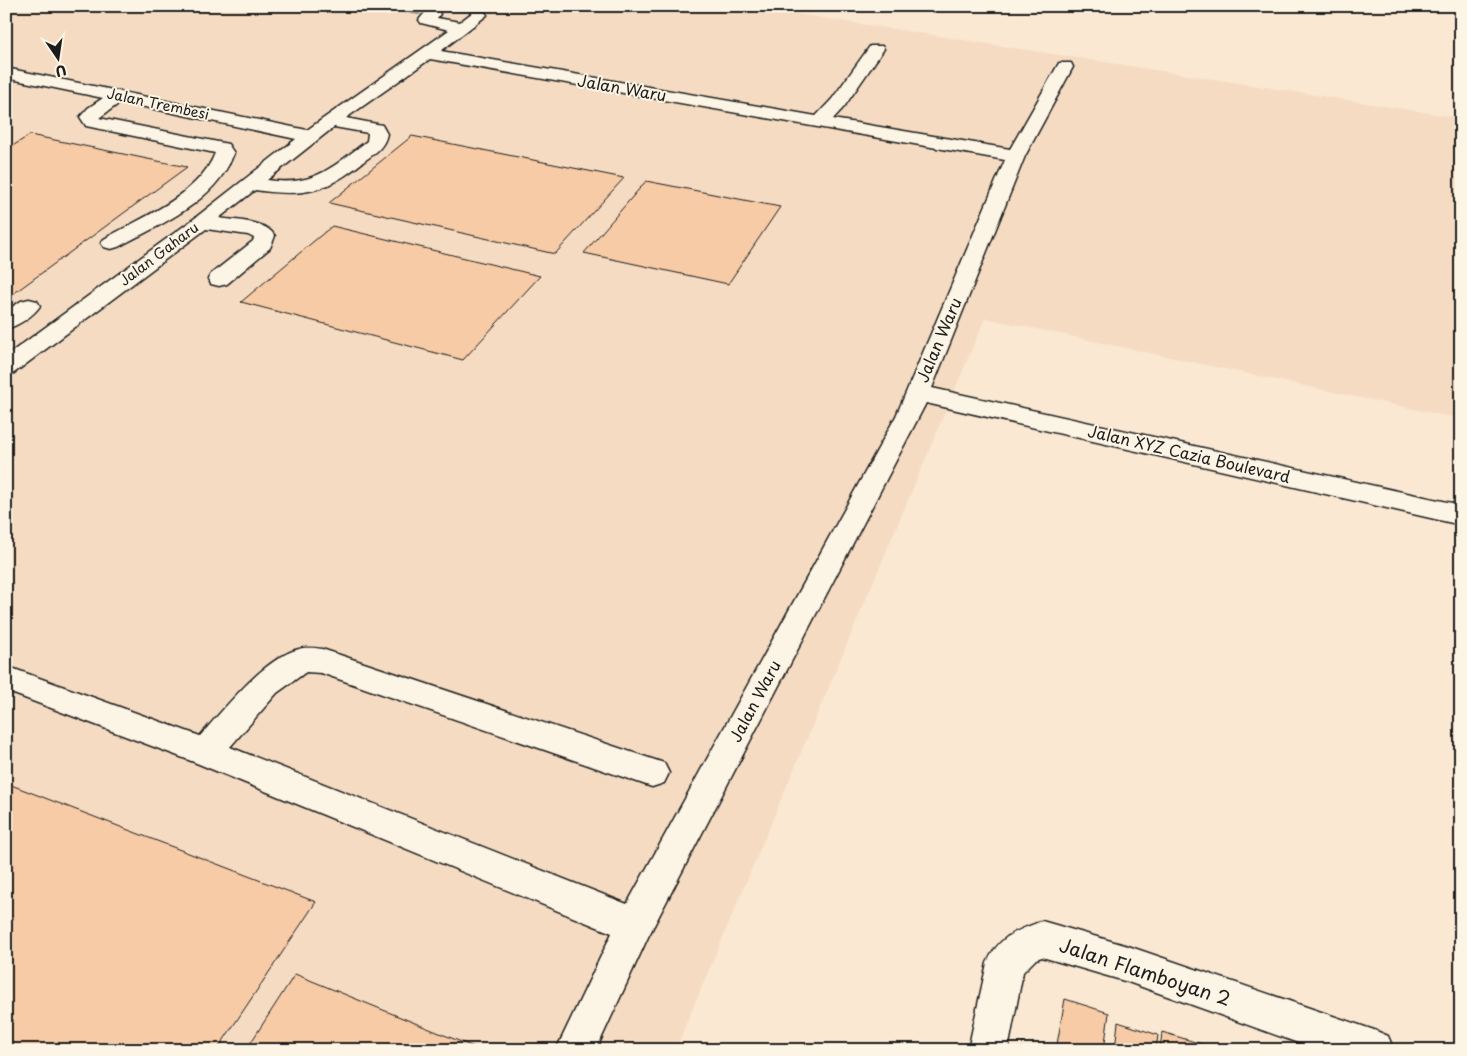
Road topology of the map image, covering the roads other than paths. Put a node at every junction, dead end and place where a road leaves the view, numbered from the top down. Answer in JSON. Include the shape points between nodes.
{"nodes":[{"id":1,"x":432,"y":14,"type":"dead end"},
{"id":2,"x":479,"y":15,"type":"dead end"},
{"id":3,"x":463,"y":27,"type":"junction"},
{"id":4,"x":876,"y":50,"type":"dead end"},
{"id":5,"x":427,"y":54,"type":"junction"},
{"id":6,"x":1065,"y":67,"type":"dead end"},
{"id":7,"x":6,"y":73,"type":"edge"},
{"id":8,"x":119,"y":96,"type":"junction"},
{"id":9,"x":330,"y":121,"type":"junction"},
{"id":10,"x":820,"y":122,"type":"junction"},
{"id":11,"x":309,"y":136,"type":"junction"},
{"id":12,"x":1016,"y":156,"type":"junction"},
{"id":13,"x":250,"y":183,"type":"junction"},
{"id":14,"x":203,"y":188,"type":"junction"},
{"id":15,"x":233,"y":196,"type":"junction"},
{"id":16,"x":202,"y":222,"type":"junction"},
{"id":17,"x":111,"y":243,"type":"dead end"},
{"id":18,"x":219,"y":279,"type":"dead end"},
{"id":19,"x":29,"y":306,"type":"dead end"},
{"id":20,"x":6,"y":322,"type":"edge"},
{"id":21,"x":6,"y":368,"type":"edge"},
{"id":22,"x":917,"y":393,"type":"junction"},
{"id":23,"x":1461,"y":516,"type":"edge"},
{"id":24,"x":6,"y":678,"type":"edge"},
{"id":25,"x":206,"y":752,"type":"junction"},
{"id":26,"x":652,"y":773,"type":"dead end"},
{"id":27,"x":635,"y":925,"type":"junction"},
{"id":28,"x":576,"y":1050,"type":"edge"},
{"id":29,"x":988,"y":1050,"type":"edge"},
{"id":30,"x":1374,"y":1050,"type":"edge"}],
"edges":[{"from":1,"to":3,"type":"street","via":[[427,20]]},
{"from":2,"to":3,"type":"street","name":"Jalan Gaharu"},
{"from":3,"to":5,"type":"street","name":"Jalan Gaharu"},
{"from":4,"to":10,"type":"street","via":[[838,103]]},
{"from":5,"to":9,"type":"street","name":"Jalan Gaharu"},
{"from":5,"to":10,"type":"street","name":"Jalan Waru"},
{"from":6,"to":12,"type":"street"},
{"from":7,"to":8,"type":"street","name":"Jalan Trembesi"},
{"from":8,"to":11,"type":"street","name":"Jalan Trembesi"},
{"from":8,"to":14,"type":"street","via":[[94,112],[89,117],[92,122],[220,148],[225,153],[224,160]]},
{"from":9,"to":11,"type":"street","name":"Jalan Gaharu"},
{"from":9,"to":13,"type":"street","via":[[376,129],[376,143],[323,181],[310,186],[295,188]]},
{"from":10,"to":12,"type":"street","name":"Jalan Waru"},
{"from":11,"to":13,"type":"street","name":"Jalan Gaharu"},
{"from":12,"to":22,"type":"street","name":"Jalan Waru"},
{"from":13,"to":15,"type":"street","name":"Jalan Gaharu"},
{"from":14,"to":15,"type":"street"},
{"from":14,"to":17,"type":"street"},
{"from":15,"to":16,"type":"street","name":"Jalan Gaharu"},
{"from":16,"to":18,"type":"street","via":[[254,230],[265,236],[264,244]]},
{"from":16,"to":21,"type":"street","name":"Jalan Gaharu"},
{"from":19,"to":20,"type":"street"},
{"from":22,"to":23,"type":"street","name":"Jalan XYZ Cazia Boulevard"},
{"from":22,"to":27,"type":"street","name":"Jalan Waru","via":[[908,416]]},
{"from":24,"to":25,"type":"street"},
{"from":25,"to":26,"type":"street","via":[[266,684],[301,660],[322,660]]},
{"from":25,"to":27,"type":"street"},
{"from":27,"to":28,"type":"street","name":"Jalan Waru"},
{"from":29,"to":30,"type":"street","name":"Jalan Flamboyan 2","via":[[1006,963],[1023,946],[1042,939],[1128,964]]}]}
